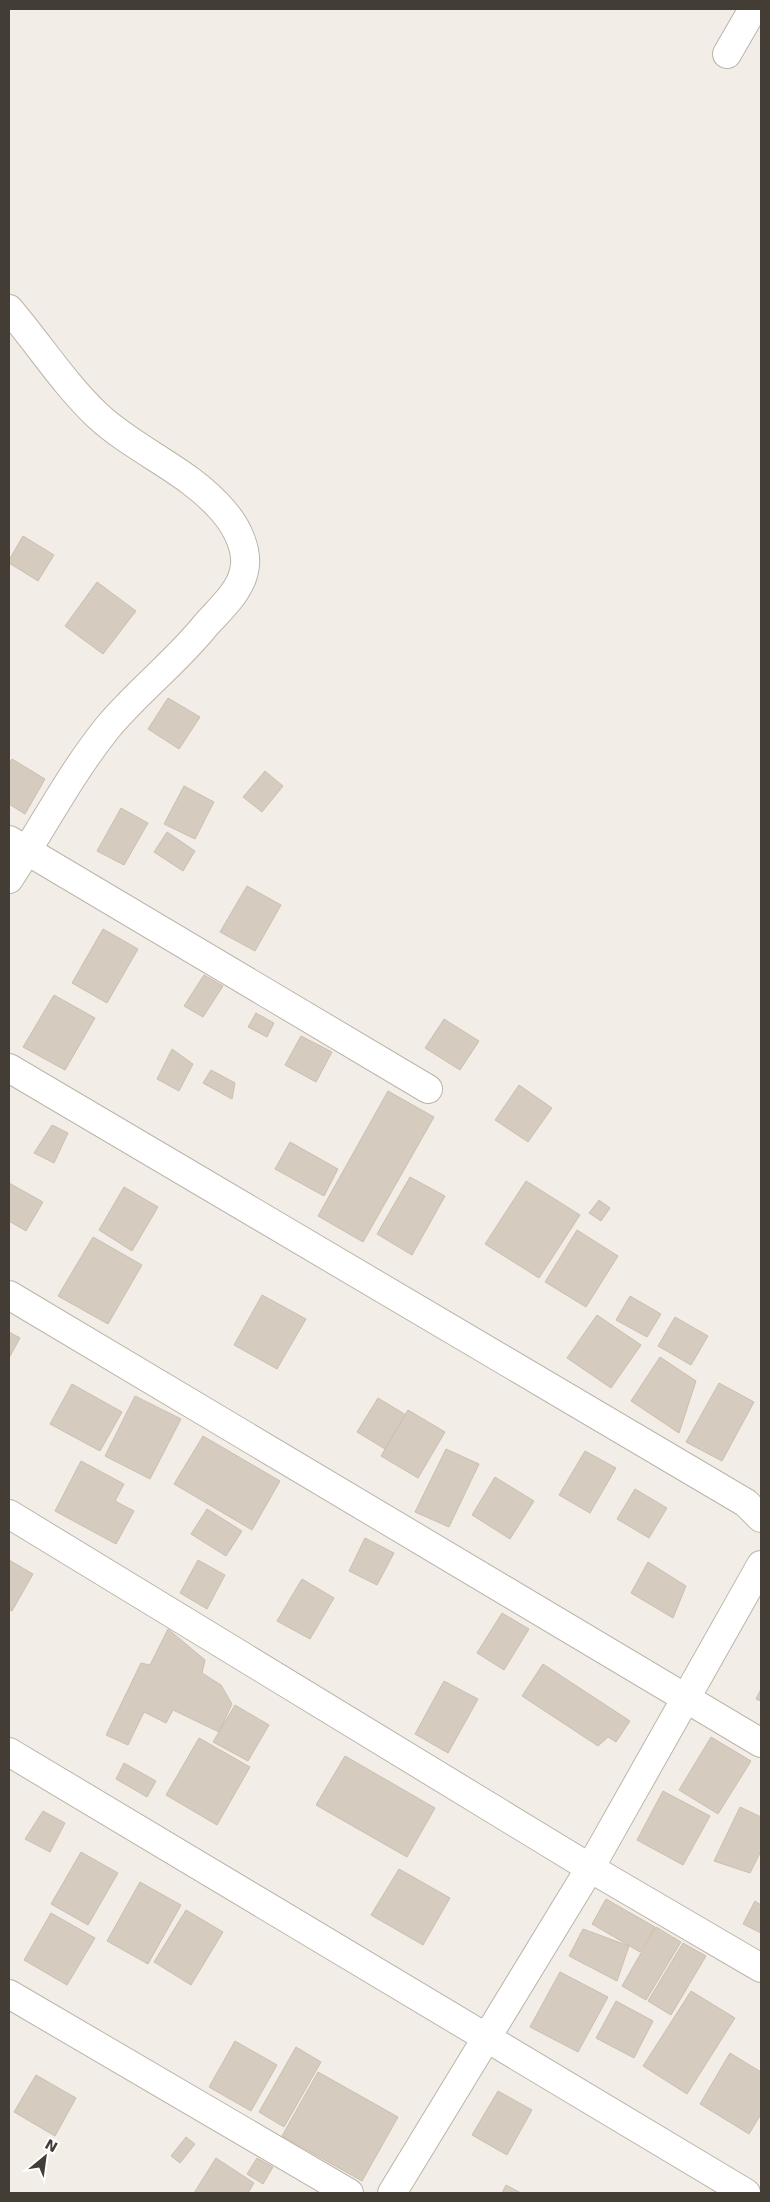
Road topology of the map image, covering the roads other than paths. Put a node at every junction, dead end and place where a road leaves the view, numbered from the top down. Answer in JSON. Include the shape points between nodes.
{"nodes":[{"id":1,"x":753,"y":9,"type":"edge"},
{"id":2,"x":727,"y":54,"type":"dead end"},
{"id":3,"x":9,"y":309,"type":"edge"},
{"id":4,"x":18,"y":845,"type":"edge"},
{"id":5,"x":9,"y":879,"type":"edge"},
{"id":6,"x":9,"y":1068,"type":"edge"},
{"id":7,"x":428,"y":1089,"type":"dead end"},
{"id":8,"x":9,"y":1295,"type":"edge"},
{"id":9,"x":9,"y":1514,"type":"edge"},
{"id":10,"x":761,"y":1518,"type":"edge"},
{"id":11,"x":761,"y":1565,"type":"edge"},
{"id":12,"x":686,"y":1698,"type":"junction"},
{"id":13,"x":761,"y":1743,"type":"edge"},
{"id":14,"x":9,"y":1752,"type":"edge"},
{"id":15,"x":590,"y":1868,"type":"junction"},
{"id":16,"x":761,"y":1968,"type":"edge"},
{"id":17,"x":9,"y":1994,"type":"edge"},
{"id":18,"x":486,"y":2038,"type":"junction"},
{"id":19,"x":349,"y":2193,"type":"edge"},
{"id":20,"x":392,"y":2193,"type":"edge"},
{"id":21,"x":746,"y":2193,"type":"edge"}],
"edges":[{"from":1,"to":2,"type":"street"},
{"from":3,"to":4,"type":"street","via":[[99,416],[127,439],[184,476],[225,513],[238,533],[245,555],[244,572],[234,591],[195,639],[107,729]]},
{"from":4,"to":5,"type":"street"},
{"from":4,"to":7,"type":"street"},
{"from":6,"to":10,"type":"street","via":[[746,1503]]},
{"from":8,"to":12,"type":"street"},
{"from":9,"to":15,"type":"street"},
{"from":11,"to":12,"type":"street"},
{"from":12,"to":13,"type":"street"},
{"from":12,"to":15,"type":"street"},
{"from":14,"to":18,"type":"street"},
{"from":15,"to":16,"type":"street"},
{"from":15,"to":18,"type":"street"},
{"from":17,"to":19,"type":"street"},
{"from":18,"to":20,"type":"street"},
{"from":18,"to":21,"type":"street"}]}
